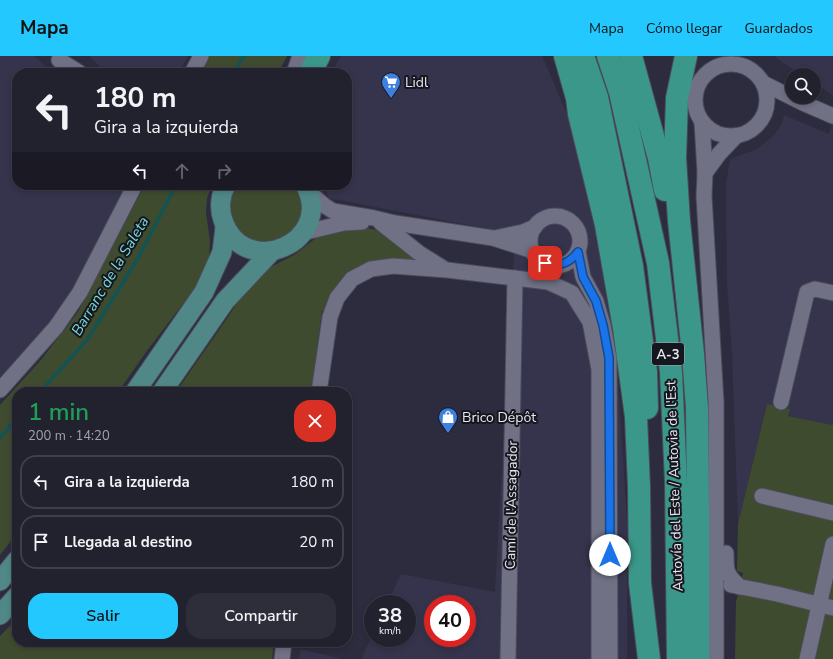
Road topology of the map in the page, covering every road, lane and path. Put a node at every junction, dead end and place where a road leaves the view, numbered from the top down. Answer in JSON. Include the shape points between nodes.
{"nodes":[{"id":1,"x":556,"y":56,"type":"edge"},
{"id":2,"x":565,"y":56,"type":"edge"},
{"id":3,"x":583,"y":56,"type":"edge"},
{"id":4,"x":608,"y":56,"type":"edge"},
{"id":5,"x":631,"y":56,"type":"edge"},
{"id":6,"x":686,"y":56,"type":"edge"},
{"id":7,"x":57,"y":58,"type":"edge"},
{"id":8,"x":716,"y":60,"type":"edge"},
{"id":9,"x":749,"y":61,"type":"edge"},
{"id":10,"x":66,"y":68,"type":"edge"},
{"id":11,"x":72,"y":68,"type":"edge"},
{"id":12,"x":764,"y":83,"type":"junction"},
{"id":13,"x":785,"y":94,"type":"edge"},
{"id":14,"x":785,"y":103,"type":"edge"},
{"id":15,"x":805,"y":104,"type":"edge"},
{"id":16,"x":579,"y":114,"type":"junction"},
{"id":17,"x":765,"y":114,"type":"junction"},
{"id":18,"x":833,"y":116,"type":"edge"},
{"id":19,"x":702,"y":122,"type":"junction"},
{"id":20,"x":736,"y":136,"type":"junction"},
{"id":21,"x":705,"y":173,"type":"junction"},
{"id":22,"x":129,"y":190,"type":"edge"},
{"id":23,"x":132,"y":190,"type":"edge"},
{"id":24,"x":224,"y":190,"type":"edge"},
{"id":25,"x":307,"y":190,"type":"edge"},
{"id":26,"x":309,"y":190,"type":"edge"},
{"id":27,"x":124,"y":206,"type":"junction"},
{"id":28,"x":388,"y":223,"type":"junction"},
{"id":29,"x":225,"y":227,"type":"junction"},
{"id":30,"x":535,"y":227,"type":"junction"},
{"id":31,"x":302,"y":233,"type":"junction"},
{"id":32,"x":493,"y":238,"type":"junction"},
{"id":33,"x":533,"y":251,"type":"junction"},
{"id":34,"x":272,"y":252,"type":"junction"},
{"id":35,"x":578,"y":252,"type":"junction"},
{"id":36,"x":561,"y":265,"type":"junction"},
{"id":37,"x":446,"y":270,"type":"junction"},
{"id":38,"x":515,"y":278,"type":"junction"},
{"id":39,"x":833,"y":293,"type":"edge"},
{"id":40,"x":687,"y":301,"type":"junction"},
{"id":41,"x":603,"y":325,"type":"junction"},
{"id":42,"x":138,"y":387,"type":"edge"},
{"id":43,"x":165,"y":387,"type":"edge"},
{"id":44,"x":320,"y":387,"type":"edge"},
{"id":45,"x":0,"y":390,"type":"edge"},
{"id":46,"x":781,"y":402,"type":"dead end"},
{"id":47,"x":717,"y":465,"type":"junction"},
{"id":48,"x":762,"y":496,"type":"dead end"},
{"id":49,"x":833,"y":513,"type":"edge"},
{"id":50,"x":833,"y":544,"type":"edge"},
{"id":51,"x":12,"y":566,"type":"edge"},
{"id":52,"x":716,"y":578,"type":"junction"},
{"id":53,"x":0,"y":581,"type":"edge"},
{"id":54,"x":740,"y":587,"type":"junction"},
{"id":55,"x":12,"y":602,"type":"edge"},
{"id":56,"x":826,"y":606,"type":"edge"},
{"id":57,"x":0,"y":615,"type":"edge"},
{"id":58,"x":283,"y":647,"type":"edge"},
{"id":59,"x":282,"y":659,"type":"edge"},
{"id":60,"x":508,"y":659,"type":"edge"},
{"id":61,"x":599,"y":659,"type":"edge"},
{"id":62,"x":610,"y":659,"type":"edge"},
{"id":63,"x":650,"y":659,"type":"edge"},
{"id":64,"x":678,"y":659,"type":"edge"},
{"id":65,"x":698,"y":659,"type":"edge"},
{"id":66,"x":716,"y":659,"type":"edge"},
{"id":67,"x":724,"y":659,"type":"edge"},
{"id":68,"x":807,"y":659,"type":"edge"}],
"edges":[{"from":1,"to":16,"type":"highway"},
{"from":2,"to":16,"type":"highway"},
{"from":3,"to":63,"type":"highway","name":"Autovía del Este / Autovia de l'Est","number":"A-3","via":[[597,98],[632,266],[646,372],[652,580]]},
{"from":4,"to":64,"type":"highway","name":"Autovía del Este / Autovia de l'Est","number":"A-3","via":[[620,92],[658,263],[671,372],[676,483]]},
{"from":5,"to":40,"type":"highway","via":[[659,158]]},
{"from":6,"to":40,"type":"highway","via":[[677,98],[675,158],[678,221]]},
{"from":7,"to":10,"type":"street"},
{"from":7,"to":11,"type":"street"},
{"from":8,"to":9,"type":"street","via":[[732,63]]},
{"from":8,"to":19,"type":"street","via":[[696,88],[696,112]]},
{"from":9,"to":12,"type":"street"},
{"from":12,"to":13,"type":"street"},
{"from":12,"to":17,"type":"street","via":[[767,93]]},
{"from":14,"to":17,"type":"street"},
{"from":15,"to":18,"type":"street"},
{"from":16,"to":63,"type":"highway","via":[[606,225],[635,410],[640,584]]},
{"from":17,"to":20,"type":"street","via":[[748,132]]},
{"from":19,"to":20,"type":"street","via":[[717,134]]},
{"from":19,"to":21,"type":"street"},
{"from":20,"to":21,"type":"street"},
{"from":21,"to":47,"type":"street","via":[[704,203],[716,402]]},
{"from":22,"to":27,"type":"street"},
{"from":23,"to":27,"type":"street"},
{"from":24,"to":29,"type":"main road","via":[[221,214]]},
{"from":25,"to":31,"type":"main road","via":[[311,205],[309,220]]},
{"from":26,"to":28,"type":"street","via":[[333,211]]},
{"from":27,"to":45,"type":"street","via":[[80,292],[56,327]]},
{"from":28,"to":31,"type":"street","via":[[344,223]]},
{"from":28,"to":32,"type":"street"},
{"from":28,"to":37,"type":"street","via":[[419,253]]},
{"from":29,"to":34,"type":"main road","via":[[234,239],[245,247]]},
{"from":29,"to":42,"type":"main road","via":[[222,252],[204,292]]},
{"from":30,"to":32,"type":"street"},
{"from":30,"to":33,"type":"street","via":[[531,235]]},
{"from":30,"to":35,"type":"street","via":[[548,217],[564,217],[571,221],[580,235]]},
{"from":31,"to":34,"type":"main road","via":[[294,242]]},
{"from":32,"to":33,"type":"street"},
{"from":33,"to":36,"type":"street","via":[[545,263]]},
{"from":34,"to":43,"type":"main road","via":[[225,301]]},
{"from":35,"to":36,"type":"street","via":[[574,258]]},
{"from":35,"to":41,"type":"street","via":[[583,277],[596,301]]},
{"from":36,"to":41,"type":"street","via":[[587,294]]},
{"from":37,"to":38,"type":"street"},
{"from":37,"to":44,"type":"street","via":[[393,266],[371,269],[352,279],[337,298],[330,318]]},
{"from":38,"to":60,"type":"street","name":"Camí de l'Assagador"},
{"from":38,"to":61,"type":"street","via":[[548,282],[572,293],[590,322],[599,369]]},
{"from":39,"to":46,"type":"street","via":[[815,289],[807,292]]},
{"from":40,"to":65,"type":"highway","via":[[697,408]]},
{"from":41,"to":62,"type":"street","via":[[609,358]]},
{"from":47,"to":52,"type":"street"},
{"from":47,"to":54,"type":"street","via":[[726,499],[726,571]]},
{"from":48,"to":49,"type":"street"},
{"from":50,"to":56,"type":"street"},
{"from":51,"to":53,"type":"main road"},
{"from":52,"to":54,"type":"street"},
{"from":52,"to":66,"type":"street"},
{"from":54,"to":56,"type":"street"},
{"from":54,"to":67,"type":"street","via":[[726,596],[725,600]]},
{"from":55,"to":57,"type":"main road"},
{"from":56,"to":68,"type":"street"},
{"from":58,"to":59,"type":"street"}]}
